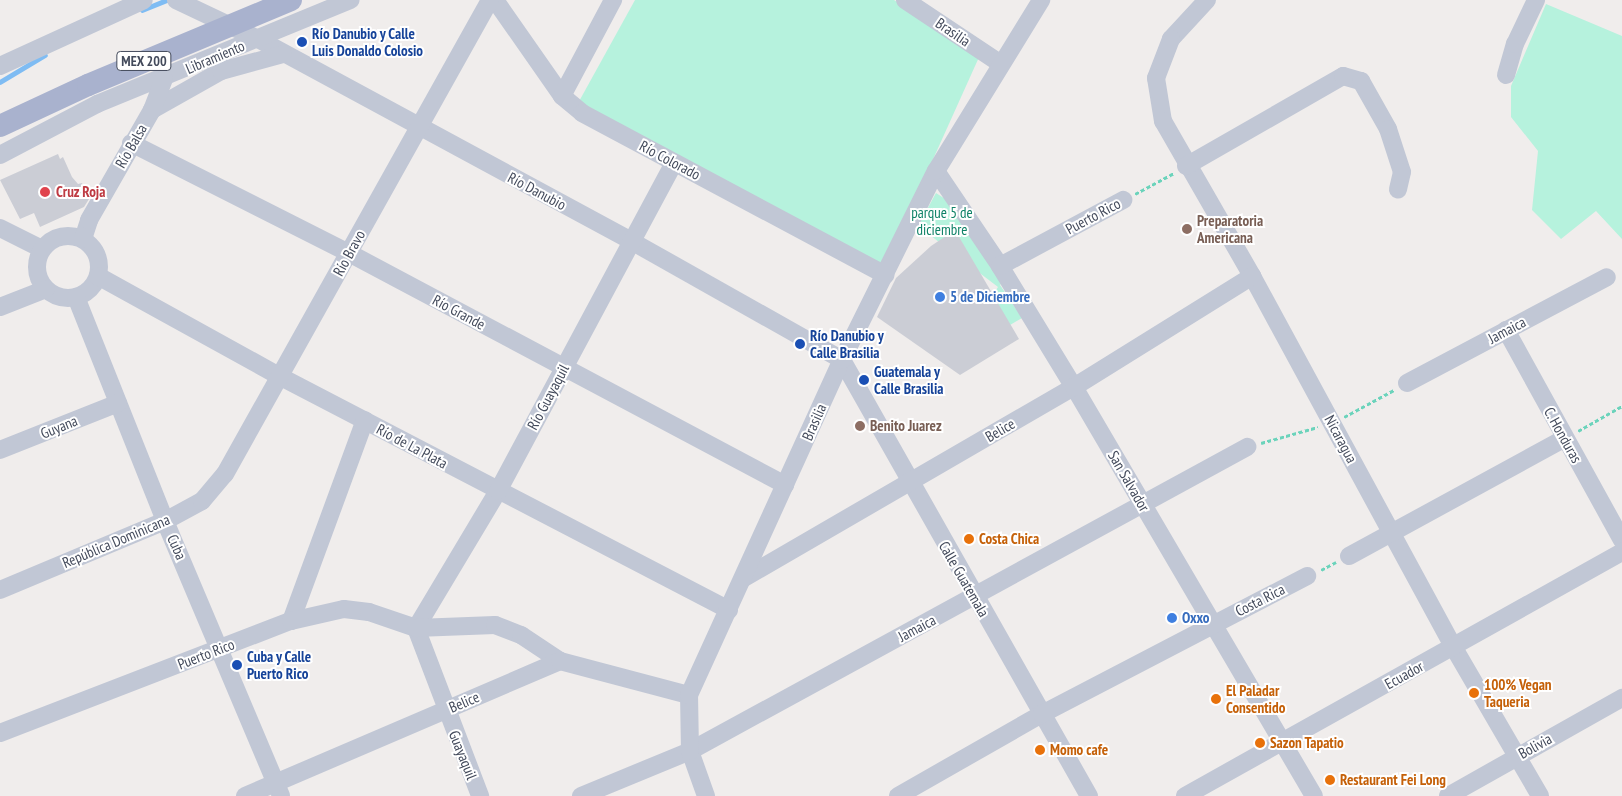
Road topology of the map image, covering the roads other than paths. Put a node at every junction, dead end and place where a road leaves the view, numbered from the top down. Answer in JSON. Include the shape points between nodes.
{"nodes":[{"id":1,"x":144,"y":0,"type":"edge"},
{"id":2,"x":176,"y":0,"type":"edge"},
{"id":3,"x":291,"y":0,"type":"edge"},
{"id":4,"x":350,"y":0,"type":"edge"},
{"id":5,"x":490,"y":0,"type":"edge"},
{"id":6,"x":495,"y":0,"type":"edge"},
{"id":7,"x":613,"y":0,"type":"edge"},
{"id":8,"x":905,"y":0,"type":"edge"},
{"id":9,"x":1041,"y":0,"type":"edge"},
{"id":10,"x":1207,"y":0,"type":"edge"},
{"id":11,"x":1536,"y":0,"type":"edge"},
{"id":12,"x":229,"y":25,"type":"junction"},
{"id":13,"x":258,"y":39,"type":"junction"},
{"id":14,"x":283,"y":54,"type":"junction"},
{"id":15,"x":1001,"y":64,"type":"junction"},
{"id":16,"x":0,"y":66,"type":"edge"},
{"id":17,"x":1506,"y":75,"type":"dead end"},
{"id":18,"x":164,"y":79,"type":"junction"},
{"id":19,"x":92,"y":94,"type":"junction"},
{"id":20,"x":562,"y":96,"type":"junction"},
{"id":21,"x":152,"y":110,"type":"junction"},
{"id":22,"x":0,"y":126,"type":"edge"},
{"id":23,"x":418,"y":128,"type":"junction"},
{"id":24,"x":131,"y":143,"type":"junction"},
{"id":25,"x":0,"y":155,"type":"edge"},
{"id":26,"x":674,"y":162,"type":"junction"},
{"id":27,"x":1186,"y":166,"type":"junction"},
{"id":28,"x":936,"y":171,"type":"junction"},
{"id":29,"x":1398,"y":190,"type":"dead end"},
{"id":30,"x":1123,"y":200,"type":"road end"},
{"id":31,"x":0,"y":228,"type":"edge"},
{"id":32,"x":83,"y":239,"type":"junction"},
{"id":33,"x":632,"y":242,"type":"junction"},
{"id":34,"x":42,"y":249,"type":"junction"},
{"id":35,"x":349,"y":252,"type":"junction"},
{"id":36,"x":1000,"y":266,"type":"junction"},
{"id":37,"x":885,"y":275,"type":"junction"},
{"id":38,"x":98,"y":276,"type":"junction"},
{"id":39,"x":1252,"y":276,"type":"junction"},
{"id":40,"x":1607,"y":277,"type":"dead end"},
{"id":41,"x":46,"y":289,"type":"junction"},
{"id":42,"x":76,"y":297,"type":"junction"},
{"id":43,"x":0,"y":307,"type":"edge"},
{"id":44,"x":1506,"y":330,"type":"junction"},
{"id":45,"x":842,"y":360,"type":"junction"},
{"id":46,"x":564,"y":368,"type":"junction"},
{"id":47,"x":281,"y":377,"type":"junction"},
{"id":48,"x":1407,"y":383,"type":"dead end"},
{"id":49,"x":1074,"y":387,"type":"junction"},
{"id":50,"x":118,"y":403,"type":"junction"},
{"id":51,"x":365,"y":420,"type":"junction"},
{"id":52,"x":1564,"y":439,"type":"junction"},
{"id":53,"x":1247,"y":447,"type":"dead end"},
{"id":54,"x":0,"y":450,"type":"edge"},
{"id":55,"x":910,"y":483,"type":"junction"},
{"id":56,"x":785,"y":485,"type":"junction"},
{"id":57,"x":498,"y":491,"type":"junction"},
{"id":58,"x":202,"y":501,"type":"joint"},
{"id":59,"x":1142,"y":504,"type":"junction"},
{"id":60,"x":165,"y":520,"type":"junction"},
{"id":61,"x":1392,"y":535,"type":"junction"},
{"id":62,"x":1622,"y":540,"type":"edge"},
{"id":63,"x":1622,"y":552,"type":"edge"},
{"id":64,"x":1349,"y":556,"type":"road end"},
{"id":65,"x":1307,"y":576,"type":"road end"},
{"id":66,"x":744,"y":578,"type":"junction"},
{"id":67,"x":0,"y":590,"type":"edge"},
{"id":68,"x":975,"y":597,"type":"junction"},
{"id":69,"x":729,"y":610,"type":"junction"},
{"id":70,"x":291,"y":621,"type":"junction"},
{"id":71,"x":1214,"y":623,"type":"junction"},
{"id":72,"x":416,"y":628,"type":"junction"},
{"id":73,"x":1454,"y":648,"type":"junction"},
{"id":74,"x":221,"y":649,"type":"junction"},
{"id":75,"x":560,"y":661,"type":"junction"},
{"id":76,"x":689,"y":695,"type":"junction"},
{"id":77,"x":1622,"y":698,"type":"edge"},
{"id":78,"x":445,"y":710,"type":"junction"},
{"id":79,"x":1042,"y":714,"type":"junction"},
{"id":80,"x":0,"y":733,"type":"edge"},
{"id":81,"x":1282,"y":742,"type":"junction"},
{"id":82,"x":690,"y":751,"type":"junction"},
{"id":83,"x":1517,"y":756,"type":"junction"},
{"id":84,"x":279,"y":789,"type":"edge"},
{"id":85,"x":245,"y":796,"type":"edge"},
{"id":86,"x":480,"y":796,"type":"edge"},
{"id":87,"x":581,"y":796,"type":"edge"},
{"id":88,"x":706,"y":796,"type":"edge"},
{"id":89,"x":898,"y":796,"type":"edge"},
{"id":90,"x":1089,"y":796,"type":"edge"},
{"id":91,"x":1186,"y":796,"type":"edge"},
{"id":92,"x":1314,"y":796,"type":"edge"},
{"id":93,"x":1448,"y":796,"type":"edge"},
{"id":94,"x":1540,"y":796,"type":"edge"}],
"edges":[{"from":1,"to":16,"type":"street"},
{"from":2,"to":12,"type":"street","name":"Río Danubio"},
{"from":3,"to":12,"type":"main road","number":"MEX 200"},
{"from":4,"to":13,"type":"street","name":"Libramiento"},
{"from":5,"to":23,"type":"street","name":"Río Bravo"},
{"from":6,"to":20,"type":"street","name":"Río Colorado"},
{"from":7,"to":20,"type":"street"},
{"from":8,"to":15,"type":"street","name":"Brasilia"},
{"from":9,"to":15,"type":"street","name":"Brasilia"},
{"from":10,"to":27,"type":"street","name":"Nicaragua","via":[[1171,39],[1156,78],[1163,121]]},
{"from":11,"to":17,"type":"street","via":[[1515,44]]},
{"from":12,"to":13,"type":"street","name":"Río Danubio"},
{"from":12,"to":19,"type":"main road","number":"MEX 200"},
{"from":13,"to":14,"type":"street","name":"Río Danubio"},
{"from":13,"to":18,"type":"street","name":"Libramiento"},
{"from":14,"to":21,"type":"street","via":[[221,71]]},
{"from":14,"to":23,"type":"street","name":"Río Danubio"},
{"from":15,"to":28,"type":"street","name":"Brasilia"},
{"from":18,"to":19,"type":"street","name":"Libramiento"},
{"from":18,"to":21,"type":"street","name":"Río Balsa"},
{"from":19,"to":22,"type":"main road","number":"MEX 200"},
{"from":19,"to":25,"type":"street","name":"Libramiento"},
{"from":20,"to":26,"type":"street","name":"Río Colorado","via":[[582,113]]},
{"from":21,"to":24,"type":"street","name":"Río Balsa"},
{"from":23,"to":33,"type":"street","name":"Río Danubio"},
{"from":23,"to":35,"type":"street","name":"Río Bravo"},
{"from":24,"to":32,"type":"street","name":"Río Balsa","via":[[89,220]]},
{"from":24,"to":35,"type":"street","name":"Río Grande"},
{"from":26,"to":33,"type":"street","name":"Río Guayaquil"},
{"from":26,"to":37,"type":"street","name":"Río Colorado"},
{"from":27,"to":29,"type":"street","via":[[1343,76],[1361,81],[1388,129],[1402,172]]},
{"from":27,"to":39,"type":"street","name":"Nicaragua"},
{"from":28,"to":36,"type":"street","name":"San Salvador"},
{"from":28,"to":37,"type":"street","name":"Brasilia"},
{"from":30,"to":36,"type":"street","name":"Puerto Rico"},
{"from":31,"to":34,"type":"street"},
{"from":32,"to":34,"type":"street","via":[[65,236],[48,242]]},
{"from":32,"to":38,"type":"street","via":[[97,255]]},
{"from":33,"to":45,"type":"street","name":"Río Danubio"},
{"from":33,"to":46,"type":"street","name":"Río Guayaquil"},
{"from":34,"to":41,"type":"street","via":[[37,262],[38,277]]},
{"from":35,"to":46,"type":"street","name":"Río Grande"},
{"from":35,"to":47,"type":"street","name":"Río Bravo"},
{"from":36,"to":49,"type":"street","name":"San Salvador"},
{"from":37,"to":45,"type":"street","name":"Brasilia"},
{"from":38,"to":42,"type":"street","via":[[93,285]]},
{"from":38,"to":47,"type":"street","name":"Río de La Plata"},
{"from":39,"to":49,"type":"street","name":"Belice"},
{"from":39,"to":61,"type":"street","name":"Nicaragua"},
{"from":40,"to":44,"type":"street","name":"Jamaica"},
{"from":41,"to":42,"type":"street","via":[[60,297]]},
{"from":41,"to":43,"type":"street"},
{"from":42,"to":50,"type":"street","name":"Cuba"},
{"from":44,"to":48,"type":"street","name":"Jamaica"},
{"from":44,"to":52,"type":"street","name":"C. Honduras"},
{"from":45,"to":55,"type":"street","name":"Calle Guatemala"},
{"from":45,"to":56,"type":"street","name":"Brasilia"},
{"from":46,"to":56,"type":"street","name":"Río Grande"},
{"from":46,"to":57,"type":"street","name":"Río Guayaquil"},
{"from":47,"to":51,"type":"street","name":"Río de La Plata"},
{"from":47,"to":58,"type":"street","name":"Río Bravo","via":[[225,474]]},
{"from":49,"to":55,"type":"street","name":"Belice"},
{"from":49,"to":59,"type":"street","name":"San Salvador"},
{"from":50,"to":54,"type":"street","name":"Guyana"},
{"from":50,"to":60,"type":"street","name":"Cuba"},
{"from":51,"to":57,"type":"street","name":"Río de La Plata"},
{"from":51,"to":70,"type":"street"},
{"from":52,"to":61,"type":"street"},
{"from":52,"to":62,"type":"street","name":"C. Honduras"},
{"from":53,"to":59,"type":"street","name":"Jamaica"},
{"from":55,"to":66,"type":"street","name":"Belice"},
{"from":55,"to":68,"type":"street","name":"Calle Guatemala"},
{"from":56,"to":66,"type":"street","name":"Brasilia"},
{"from":57,"to":69,"type":"street","name":"Río de La Plata"},
{"from":57,"to":72,"type":"street","name":"Río Guayaquil"},
{"from":58,"to":60,"type":"street","name":"República Dominicana"},
{"from":59,"to":68,"type":"street","name":"Jamaica"},
{"from":59,"to":71,"type":"street","name":"San Salvador"},
{"from":60,"to":67,"type":"street","name":"República Dominicana"},
{"from":60,"to":74,"type":"street","name":"Cuba"},
{"from":61,"to":64,"type":"street"},
{"from":61,"to":73,"type":"street","name":"Nicaragua"},
{"from":63,"to":73,"type":"street","name":"Ecuador"},
{"from":65,"to":71,"type":"street","name":"Costa Rica"},
{"from":66,"to":69,"type":"street","name":"Brasilia"},
{"from":68,"to":79,"type":"street","name":"Calle Guatemala"},
{"from":68,"to":82,"type":"street","name":"Jamaica"},
{"from":69,"to":76,"type":"street","name":"Brasilia"},
{"from":70,"to":72,"type":"street","name":"Puerto Rico","via":[[344,609],[369,612]]},
{"from":70,"to":74,"type":"street","name":"Puerto Rico"},
{"from":71,"to":79,"type":"street","name":"Costa Rica"},
{"from":71,"to":81,"type":"street","name":"San Salvador"},
{"from":72,"to":75,"type":"street","via":[[495,625],[521,635]]},
{"from":72,"to":78,"type":"street","name":"Guayaquil"},
{"from":73,"to":81,"type":"street","name":"Ecuador"},
{"from":73,"to":83,"type":"street","name":"Nicaragua"},
{"from":74,"to":80,"type":"street","name":"Puerto Rico"},
{"from":74,"to":84,"type":"street","name":"Cuba"},
{"from":75,"to":76,"type":"street"},
{"from":75,"to":78,"type":"street","name":"Belice"},
{"from":76,"to":82,"type":"street","name":"Brasilia"},
{"from":77,"to":83,"type":"street","name":"Bolivia"},
{"from":78,"to":84,"type":"street","name":"Belice"},
{"from":78,"to":86,"type":"street","name":"Guayaquil"},
{"from":79,"to":89,"type":"street","name":"Costa Rica"},
{"from":79,"to":90,"type":"street","name":"Calle Guatemala"},
{"from":81,"to":91,"type":"street","name":"Ecuador"},
{"from":81,"to":92,"type":"street","name":"San Salvador"},
{"from":82,"to":87,"type":"street","name":"Jamaica"},
{"from":82,"to":88,"type":"street","name":"Brasilia"},
{"from":83,"to":93,"type":"street","name":"Bolivia"},
{"from":83,"to":94,"type":"street","name":"Nicaragua"},
{"from":84,"to":85,"type":"street","name":"Belice"}]}
